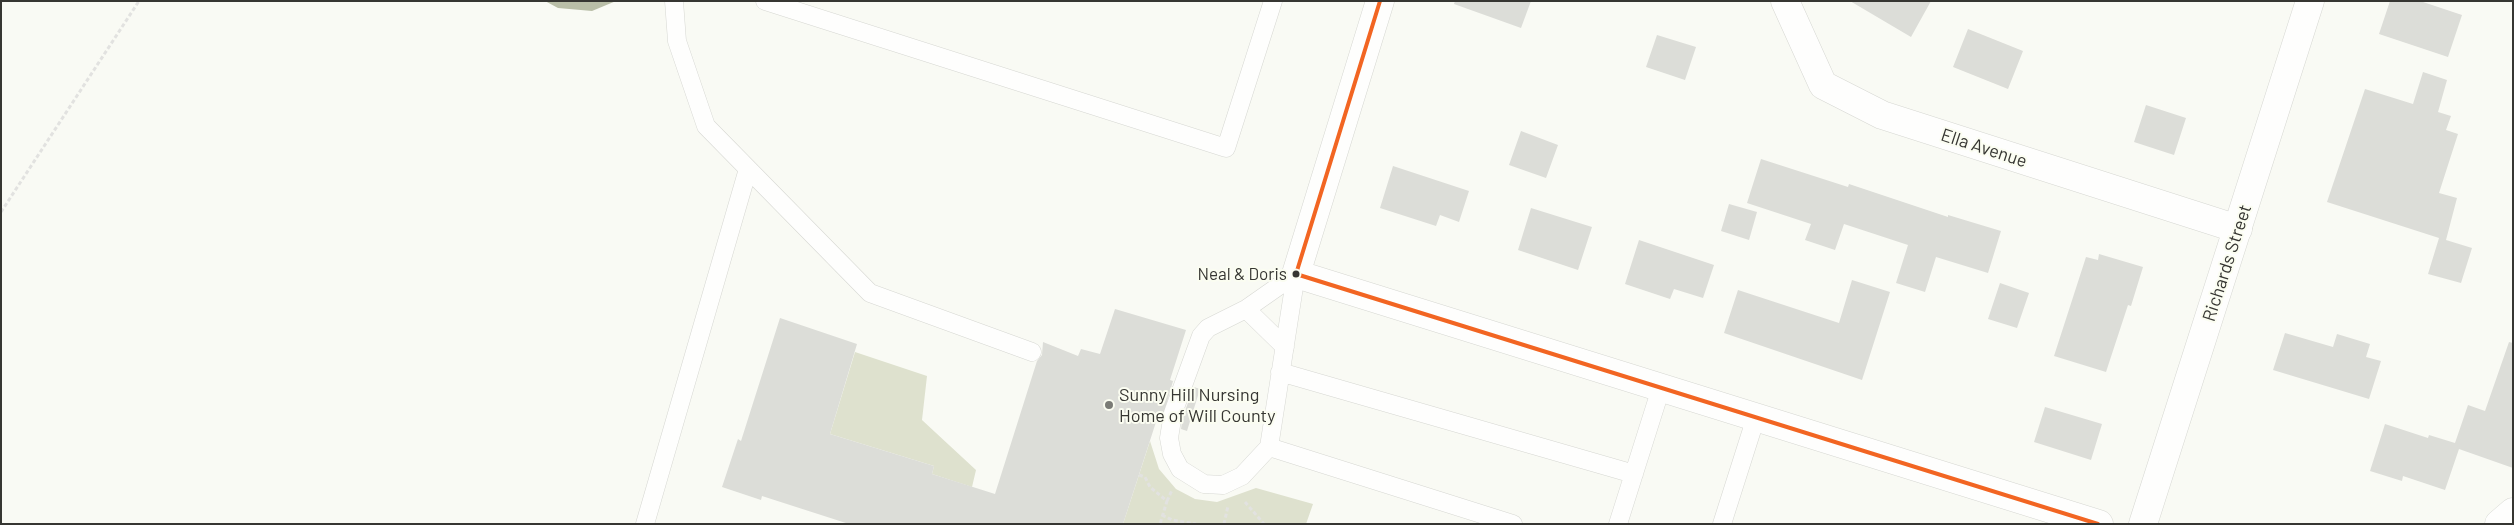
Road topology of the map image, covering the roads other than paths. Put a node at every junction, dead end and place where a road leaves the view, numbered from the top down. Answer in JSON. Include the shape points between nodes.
{"nodes":[{"id":1,"x":674,"y":1,"type":"edge"},
{"id":2,"x":765,"y":1,"type":"edge"},
{"id":3,"x":1273,"y":1,"type":"edge"},
{"id":4,"x":1380,"y":1,"type":"edge"},
{"id":5,"x":1785,"y":1,"type":"edge"},
{"id":6,"x":2310,"y":1,"type":"edge"},
{"id":7,"x":748,"y":169,"type":"junction"},
{"id":8,"x":2238,"y":229,"type":"junction"},
{"id":9,"x":1296,"y":274,"type":"junction"},
{"id":10,"x":1246,"y":309,"type":"junction"},
{"id":11,"x":1284,"y":347,"type":"junction"},
{"id":12,"x":1032,"y":352,"type":"dead end"},
{"id":13,"x":1280,"y":372,"type":"junction"},
{"id":14,"x":1662,"y":388,"type":"junction"},
{"id":15,"x":1756,"y":417,"type":"junction"},
{"id":16,"x":1269,"y":447,"type":"junction"},
{"id":17,"x":1634,"y":474,"type":"junction"},
{"id":18,"x":2513,"y":512,"type":"edge"},
{"id":19,"x":645,"y":524,"type":"edge"},
{"id":20,"x":1513,"y":524,"type":"edge"},
{"id":21,"x":1618,"y":524,"type":"edge"},
{"id":22,"x":1722,"y":524,"type":"edge"},
{"id":23,"x":2099,"y":524,"type":"edge"},
{"id":24,"x":2144,"y":524,"type":"edge"},
{"id":25,"x":2499,"y":524,"type":"edge"}],
"edges":[{"from":1,"to":7,"type":"lane","via":[[677,41],[706,126]]},
{"from":2,"to":3,"type":"lane","via":[[1226,148]]},
{"from":4,"to":9,"type":"street"},
{"from":5,"to":8,"type":"street","name":"Ella Avenue","via":[[1822,85],[1882,115]]},
{"from":6,"to":8,"type":"street","name":"Richards Street"},
{"from":7,"to":12,"type":"lane","via":[[870,293]]},
{"from":7,"to":19,"type":"lane"},
{"from":8,"to":24,"type":"street","name":"Richards Street"},
{"from":9,"to":10,"type":"lane"},
{"from":9,"to":11,"type":"lane"},
{"from":9,"to":14,"type":"street"},
{"from":10,"to":11,"type":"lane"},
{"from":10,"to":16,"type":"lane","via":[[1208,328],[1201,336],[1173,412],[1170,428],[1172,454],[1180,469],[1204,484],[1223,485],[1242,476]]},
{"from":11,"to":13,"type":"lane"},
{"from":13,"to":16,"type":"lane"},
{"from":13,"to":17,"type":"lane"},
{"from":14,"to":15,"type":"street"},
{"from":14,"to":17,"type":"lane"},
{"from":15,"to":22,"type":"lane"},
{"from":15,"to":23,"type":"street"},
{"from":16,"to":20,"type":"lane"},
{"from":17,"to":21,"type":"lane"},
{"from":18,"to":25,"type":"street"}]}
